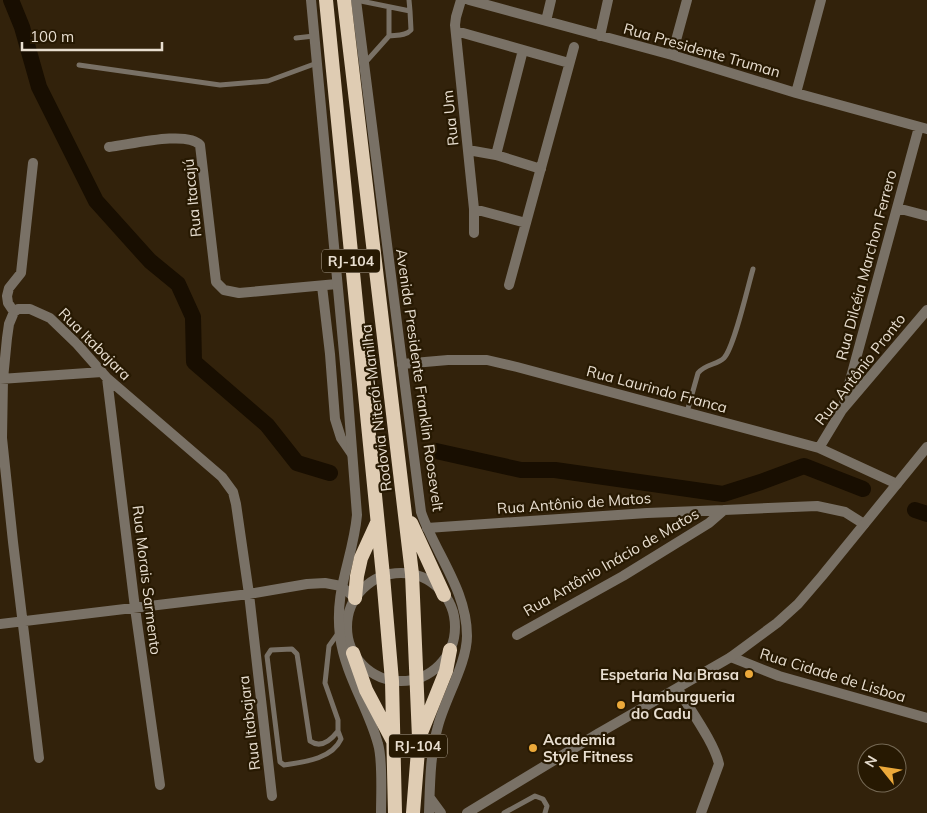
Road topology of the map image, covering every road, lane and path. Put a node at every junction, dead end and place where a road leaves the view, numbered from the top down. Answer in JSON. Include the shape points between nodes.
{"nodes":[{"id":1,"x":311,"y":0,"type":"edge"},
{"id":2,"x":326,"y":0,"type":"edge"},
{"id":3,"x":344,"y":0,"type":"edge"},
{"id":4,"x":352,"y":0,"type":"edge"},
{"id":5,"x":356,"y":0,"type":"edge"},
{"id":6,"x":409,"y":0,"type":"edge"},
{"id":7,"x":461,"y":0,"type":"edge"},
{"id":8,"x":469,"y":0,"type":"edge"},
{"id":9,"x":551,"y":0,"type":"edge"},
{"id":10,"x":608,"y":0,"type":"edge"},
{"id":11,"x":687,"y":0,"type":"edge"},
{"id":12,"x":821,"y":0,"type":"edge"},
{"id":13,"x":389,"y":8,"type":"junction"},
{"id":14,"x":410,"y":11,"type":"junction"},
{"id":15,"x":546,"y":21,"type":"junction"},
{"id":16,"x":348,"y":25,"type":"junction"},
{"id":17,"x":456,"y":31,"type":"junction"},
{"id":18,"x":315,"y":36,"type":"junction"},
{"id":19,"x":389,"y":36,"type":"junction"},
{"id":20,"x":600,"y":36,"type":"junction"},
{"id":21,"x":296,"y":38,"type":"dead end"},
{"id":22,"x":574,"y":47,"type":"dead end"},
{"id":23,"x":523,"y":50,"type":"junction"},
{"id":24,"x":672,"y":56,"type":"junction"},
{"id":25,"x":317,"y":62,"type":"junction"},
{"id":26,"x":364,"y":64,"type":"junction"},
{"id":27,"x":570,"y":64,"type":"junction"},
{"id":28,"x":79,"y":65,"type":"dead end"},
{"id":29,"x":796,"y":93,"type":"junction"},
{"id":30,"x":923,"y":128,"type":"edge"},
{"id":31,"x":109,"y":147,"type":"dead end"},
{"id":32,"x":468,"y":150,"type":"junction"},
{"id":33,"x":496,"y":155,"type":"junction"},
{"id":34,"x":33,"y":163,"type":"dead end"},
{"id":35,"x":541,"y":169,"type":"junction"},
{"id":36,"x":897,"y":208,"type":"junction"},
{"id":37,"x":474,"y":209,"type":"junction"},
{"id":38,"x":927,"y":216,"type":"edge"},
{"id":39,"x":526,"y":223,"type":"junction"},
{"id":40,"x":474,"y":233,"type":"dead end"},
{"id":41,"x":753,"y":269,"type":"dead end"},
{"id":42,"x":337,"y":284,"type":"junction"},
{"id":43,"x":509,"y":285,"type":"dead end"},
{"id":44,"x":322,"y":286,"type":"junction"},
{"id":45,"x":927,"y":310,"type":"edge"},
{"id":46,"x":14,"y":312,"type":"junction"},
{"id":47,"x":402,"y":364,"type":"junction"},
{"id":48,"x":104,"y":375,"type":"junction"},
{"id":49,"x":2,"y":379,"type":"edge"},
{"id":50,"x":842,"y":410,"type":"junction"},
{"id":51,"x":687,"y":412,"type":"junction"},
{"id":52,"x":927,"y":447,"type":"edge"},
{"id":53,"x":819,"y":448,"type":"junction"},
{"id":54,"x":352,"y":454,"type":"junction"},
{"id":55,"x":897,"y":484,"type":"junction"},
{"id":56,"x":404,"y":506,"type":"junction"},
{"id":57,"x":724,"y":510,"type":"junction"},
{"id":58,"x":377,"y":522,"type":"junction"},
{"id":59,"x":864,"y":524,"type":"junction"},
{"id":60,"x":427,"y":528,"type":"junction"},
{"id":61,"x":412,"y":574,"type":"junction"},
{"id":62,"x":383,"y":576,"type":"junction"},
{"id":63,"x":341,"y":586,"type":"junction"},
{"id":64,"x":249,"y":594,"type":"junction"},
{"id":65,"x":444,"y":595,"type":"junction"},
{"id":66,"x":355,"y":598,"type":"junction"},
{"id":67,"x":135,"y":608,"type":"junction"},
{"id":68,"x":23,"y":621,"type":"junction"},
{"id":69,"x":0,"y":624,"type":"edge"},
{"id":70,"x":340,"y":631,"type":"junction"},
{"id":71,"x":454,"y":632,"type":"junction"},
{"id":72,"x":517,"y":635,"type":"dead end"},
{"id":73,"x":467,"y":636,"type":"junction"},
{"id":74,"x":450,"y":650,"type":"junction"},
{"id":75,"x":353,"y":653,"type":"junction"},
{"id":76,"x":731,"y":657,"type":"junction"},
{"id":77,"x":417,"y":679,"type":"junction"},
{"id":78,"x":392,"y":681,"type":"junction"},
{"id":79,"x":678,"y":689,"type":"junction"},
{"id":80,"x":927,"y":718,"type":"edge"},
{"id":81,"x":338,"y":731,"type":"junction"},
{"id":82,"x":419,"y":738,"type":"junction"},
{"id":83,"x":394,"y":744,"type":"junction"},
{"id":84,"x":40,"y":758,"type":"dead end"},
{"id":85,"x":160,"y":785,"type":"dead end"},
{"id":86,"x":272,"y":796,"type":"dead end"},
{"id":87,"x":430,"y":798,"type":"junction"},
{"id":88,"x":381,"y":813,"type":"edge"},
{"id":89,"x":395,"y":813,"type":"edge"},
{"id":90,"x":413,"y":813,"type":"edge"},
{"id":91,"x":429,"y":813,"type":"edge"},
{"id":92,"x":441,"y":813,"type":"edge"},
{"id":93,"x":467,"y":813,"type":"edge"},
{"id":94,"x":504,"y":813,"type":"edge"},
{"id":95,"x":545,"y":813,"type":"edge"},
{"id":96,"x":701,"y":813,"type":"edge"}],
"edges":[{"from":1,"to":18,"type":"street"},
{"from":2,"to":58,"type":"highway","name":"Rodovia Niterói-Manilha","number":"RJ-104"},
{"from":3,"to":16,"type":"highway","name":"Rodovia Niterói-Manilha","number":"RJ-104"},
{"from":4,"to":16,"type":"highway"},
{"from":5,"to":13,"type":"lane"},
{"from":5,"to":26,"type":"street","name":"Avenida Presidente Franklin Roosevelt"},
{"from":6,"to":14,"type":"lane"},
{"from":7,"to":17,"type":"street","name":"Rua Um"},
{"from":8,"to":15,"type":"street","name":"Rua Presidente Truman"},
{"from":9,"to":15,"type":"street"},
{"from":10,"to":20,"type":"street"},
{"from":11,"to":24,"type":"street"},
{"from":12,"to":29,"type":"street"},
{"from":13,"to":14,"type":"lane"},
{"from":13,"to":19,"type":"lane"},
{"from":14,"to":19,"type":"lane","via":[[410,32]]},
{"from":15,"to":20,"type":"street","name":"Rua Presidente Truman"},
{"from":16,"to":56,"type":"highway","name":"Rodovia Niterói-Manilha","number":"RJ-104"},
{"from":17,"to":23,"type":"street"},
{"from":17,"to":32,"type":"street","name":"Rua Um"},
{"from":18,"to":21,"type":"lane"},
{"from":18,"to":25,"type":"street"},
{"from":19,"to":26,"type":"lane"},
{"from":20,"to":24,"type":"street","name":"Rua Presidente Truman"},
{"from":22,"to":27,"type":"street"},
{"from":23,"to":27,"type":"street"},
{"from":23,"to":33,"type":"street"},
{"from":24,"to":29,"type":"street","name":"Rua Presidente Truman"},
{"from":25,"to":28,"type":"lane","via":[[268,81],[220,85]]},
{"from":25,"to":42,"type":"street"},
{"from":26,"to":47,"type":"street","name":"Avenida Presidente Franklin Roosevelt"},
{"from":27,"to":35,"type":"street"},
{"from":29,"to":30,"type":"street","name":"Rua Presidente Truman"},
{"from":30,"to":36,"type":"street","name":"Rua Dilcéia Marchon Ferrero"},
{"from":31,"to":44,"type":"street","name":"Rua Itacajú","via":[[180,137],[200,145],[216,282],[224,290],[239,293]]},
{"from":32,"to":33,"type":"street"},
{"from":32,"to":37,"type":"street","name":"Rua Um"},
{"from":33,"to":35,"type":"street"},
{"from":34,"to":46,"type":"street","via":[[21,273],[7,296]]},
{"from":35,"to":39,"type":"street"},
{"from":36,"to":38,"type":"street"},
{"from":36,"to":50,"type":"street","name":"Rua Dilcéia Marchon Ferrero"},
{"from":37,"to":39,"type":"street"},
{"from":37,"to":40,"type":"street","name":"Rua Um"},
{"from":39,"to":43,"type":"street"},
{"from":41,"to":51,"type":"lane","via":[[730,348],[722,360],[698,373]]},
{"from":42,"to":44,"type":"street"},
{"from":42,"to":54,"type":"street"},
{"from":44,"to":54,"type":"street","via":[[336,419],[341,438]]},
{"from":45,"to":50,"type":"street","name":"Rua Antônio Pronto"},
{"from":46,"to":48,"type":"street","name":"Rua Itabajara","via":[[30,309],[50,318]]},
{"from":46,"to":49,"type":"street","via":[[9,324]]},
{"from":47,"to":51,"type":"street","name":"Rua Laurindo Franca","via":[[487,360]]},
{"from":47,"to":60,"type":"street","name":"Avenida Presidente Franklin Roosevelt","via":[[421,512]]},
{"from":48,"to":49,"type":"street"},
{"from":48,"to":64,"type":"street","name":"Rua Itabajara","via":[[228,484],[236,504]]},
{"from":48,"to":67,"type":"street","name":"Rua Morais Sarmento"},
{"from":49,"to":68,"type":"street","via":[[4,462]]},
{"from":50,"to":53,"type":"street","name":"Rua Antônio Pronto"},
{"from":51,"to":53,"type":"street","name":"Rua Laurindo Franca"},
{"from":52,"to":55,"type":"street"},
{"from":53,"to":55,"type":"street","name":"Rua Laurindo Franca"},
{"from":54,"to":63,"type":"street","via":[[355,530]]},
{"from":55,"to":59,"type":"street"},
{"from":56,"to":61,"type":"highway","name":"Rodovia Niterói-Manilha","number":"RJ-104"},
{"from":56,"to":65,"type":"highway"},
{"from":57,"to":59,"type":"street","via":[[817,506],[845,512]]},
{"from":57,"to":60,"type":"street","name":"Rua Antônio de Matos"},
{"from":57,"to":72,"type":"street","name":"Rua Antônio Inácio de Matos","via":[[709,523],[623,576]]},
{"from":58,"to":62,"type":"highway","name":"Rodovia Niterói-Manilha","number":"RJ-104"},
{"from":58,"to":66,"type":"highway","via":[[361,558]]},
{"from":59,"to":76,"type":"street","via":[[798,604]]},
{"from":60,"to":73,"type":"street","name":"Avenida Presidente Franklin Roosevelt","via":[[458,591]]},
{"from":61,"to":62,"type":"street"},
{"from":61,"to":65,"type":"street","via":[[430,582]]},
{"from":61,"to":77,"type":"highway","name":"Rodovia Niterói-Manilha","number":"RJ-104"},
{"from":62,"to":66,"type":"street","via":[[369,583]]},
{"from":62,"to":78,"type":"highway","name":"Rodovia Niterói-Manilha","number":"RJ-104"},
{"from":63,"to":64,"type":"street","via":[[307,584]]},
{"from":63,"to":66,"type":"street"},
{"from":63,"to":70,"type":"street","via":[[338,608]]},
{"from":64,"to":67,"type":"street"},
{"from":64,"to":86,"type":"street","name":"Rua Itabajara"},
{"from":65,"to":71,"type":"street","via":[[453,612]]},
{"from":66,"to":75,"type":"street","via":[[347,622]]},
{"from":67,"to":68,"type":"street"},
{"from":67,"to":85,"type":"street","name":"Rua Morais Sarmento"},
{"from":68,"to":69,"type":"street"},
{"from":68,"to":84,"type":"street"},
{"from":70,"to":81,"type":"lane","via":[[329,646],[326,682],[338,720]]},
{"from":70,"to":88,"type":"street","via":[[347,664],[379,746]]},
{"from":71,"to":73,"type":"street"},
{"from":71,"to":74,"type":"street"},
{"from":73,"to":87,"type":"street","name":"Avenida Presidente Franklin Roosevelt","via":[[437,729]]},
{"from":74,"to":77,"type":"street","via":[[436,668]]},
{"from":74,"to":82,"type":"highway","via":[[446,671]]},
{"from":75,"to":78,"type":"street","via":[[374,674]]},
{"from":75,"to":83,"type":"highway","via":[[366,690]]},
{"from":76,"to":79,"type":"street"},
{"from":76,"to":80,"type":"street","name":"Rua Cidade de Lisboa","via":[[779,676]]},
{"from":77,"to":78,"type":"street"},
{"from":77,"to":82,"type":"highway","name":"Rodovia Niterói-Manilha","number":"RJ-104"},
{"from":78,"to":83,"type":"highway","name":"Rodovia Niterói-Manilha","number":"RJ-104"},
{"from":79,"to":93,"type":"street"},
{"from":79,"to":96,"type":"street","via":[[710,742],[719,764]]},
{"from":81,"to":81,"type":"lane","via":[[331,741],[319,744],[310,741],[297,654],[292,650],[268,653],[280,762],[284,765],[310,761],[329,753],[338,745]]},
{"from":82,"to":90,"type":"highway","name":"Rodovia Niterói-Manilha","number":"RJ-104"},
{"from":83,"to":89,"type":"highway","name":"Rodovia Niterói-Manilha","number":"RJ-104"},
{"from":87,"to":91,"type":"street","name":"Avenida Presidente Franklin Roosevelt"},
{"from":87,"to":92,"type":"street"},
{"from":94,"to":95,"type":"lane","via":[[535,796],[542,799]]}]}
